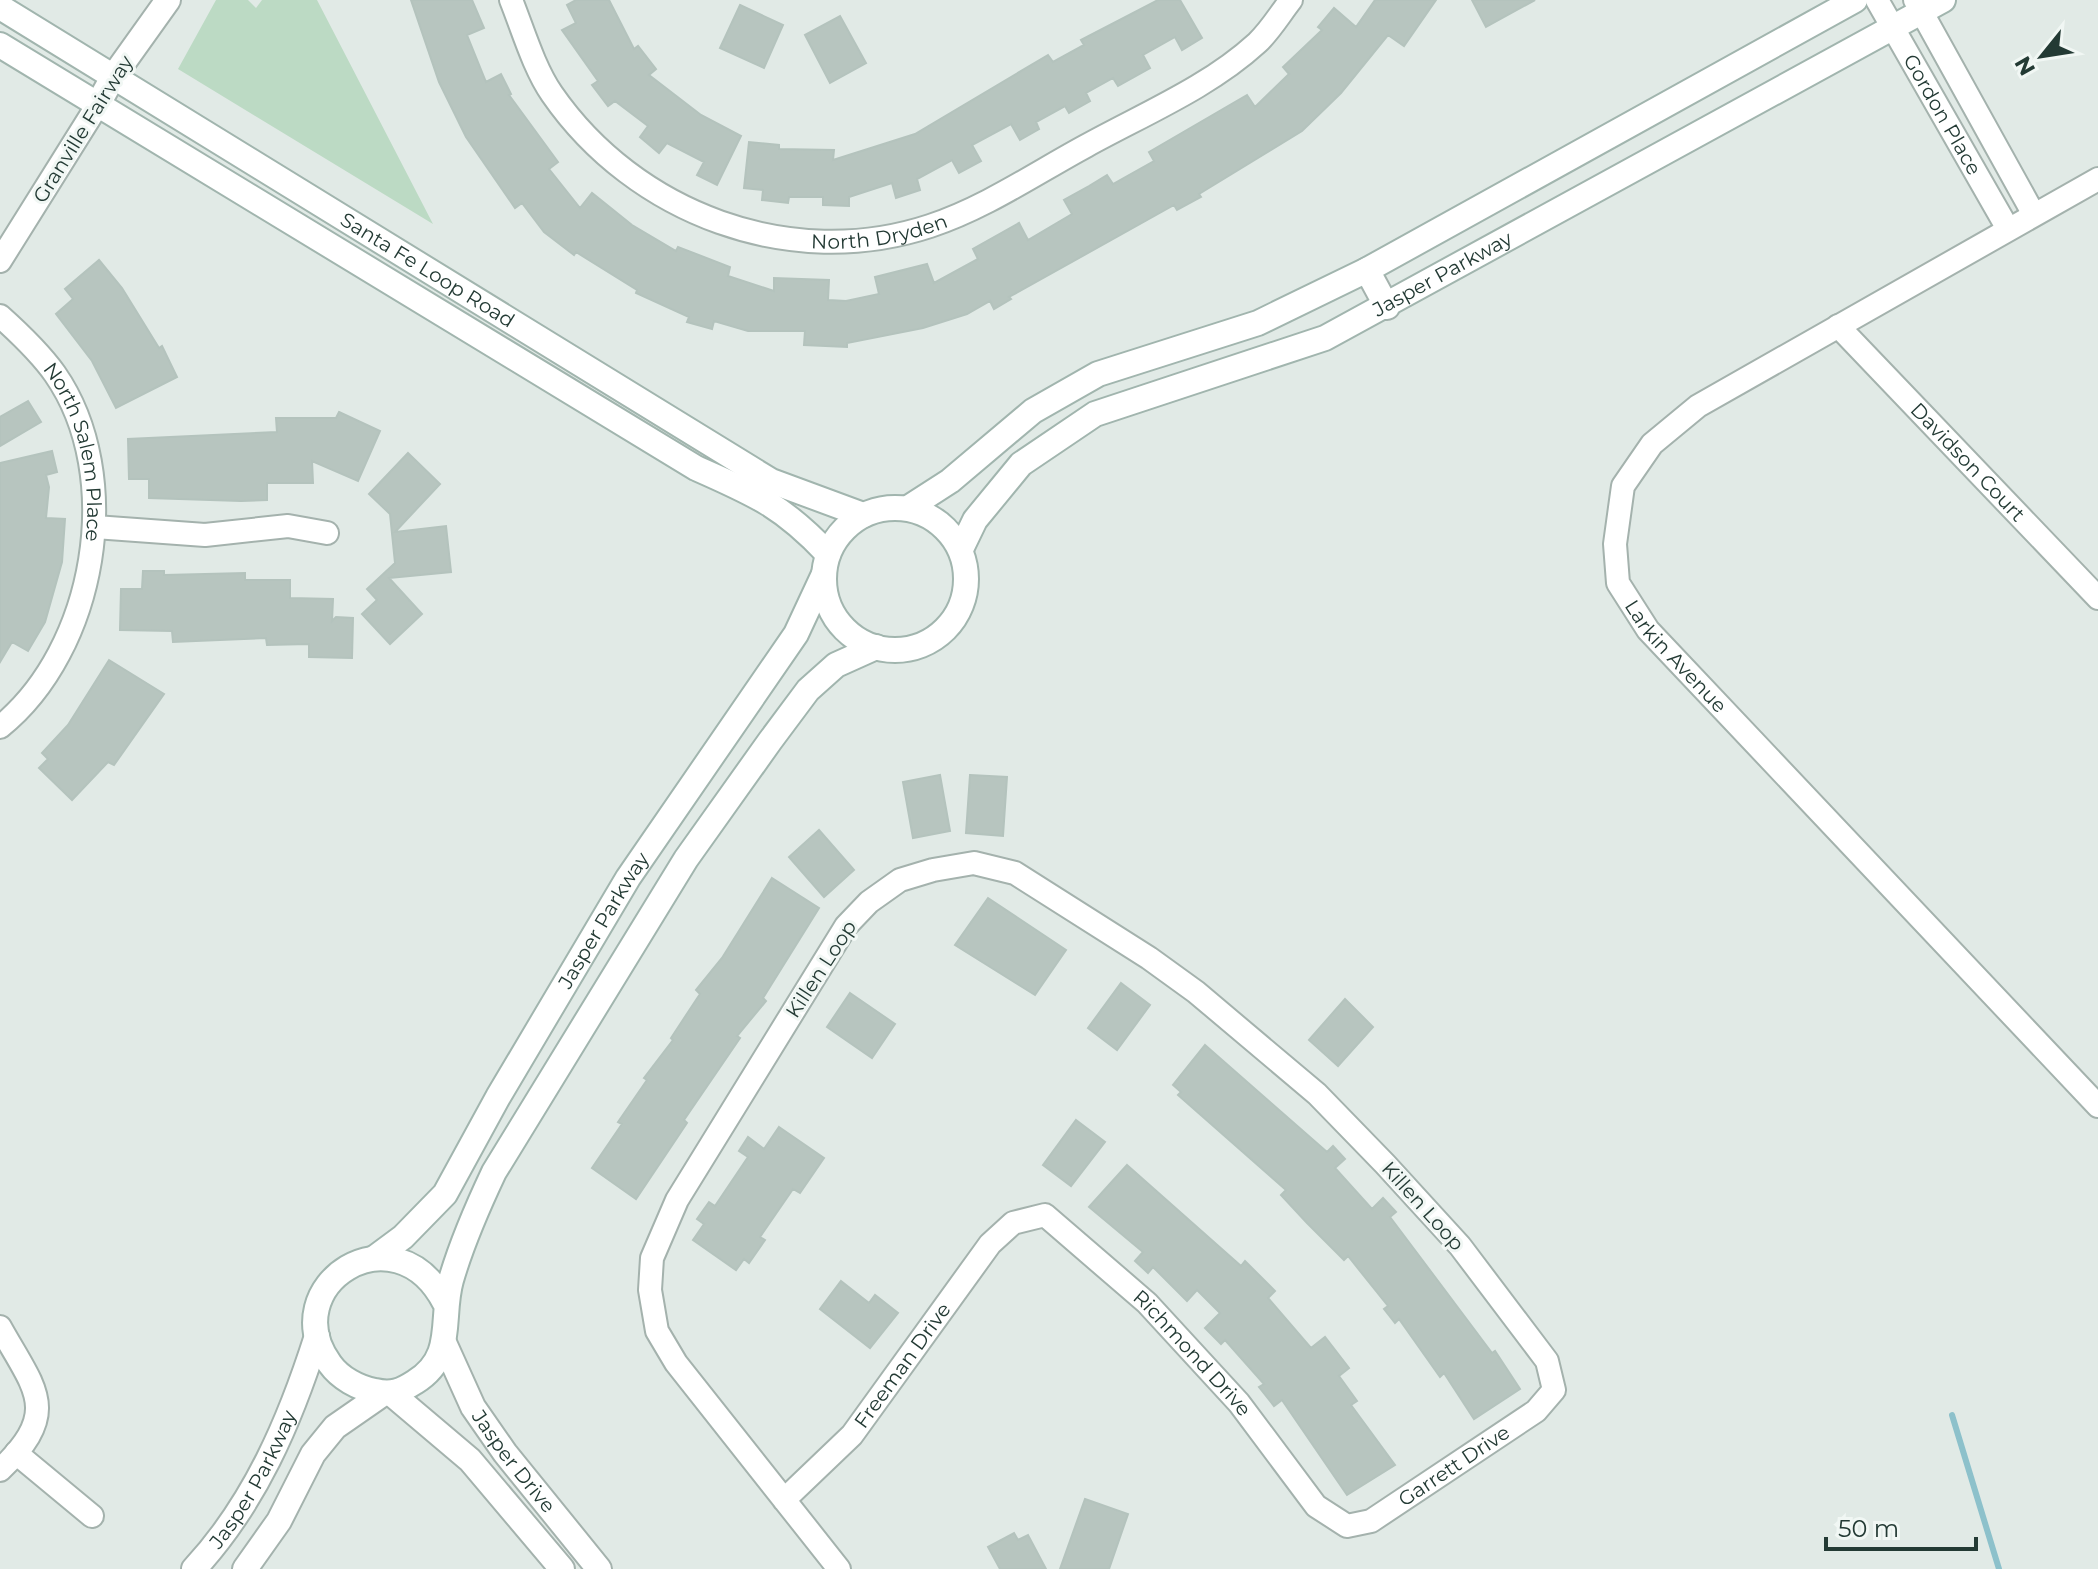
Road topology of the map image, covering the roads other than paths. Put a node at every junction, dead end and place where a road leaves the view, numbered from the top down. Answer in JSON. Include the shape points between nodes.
{"nodes":[{"id":1,"x":168,"y":0,"type":"edge"},
{"id":2,"x":511,"y":0,"type":"edge"},
{"id":3,"x":1291,"y":0,"type":"edge"},
{"id":4,"x":1855,"y":0,"type":"edge"},
{"id":5,"x":1877,"y":0,"type":"edge"},
{"id":6,"x":1927,"y":4,"type":"edge"},
{"id":7,"x":0,"y":7,"type":"edge"},
{"id":8,"x":1893,"y":28,"type":"junction"},
{"id":9,"x":0,"y":45,"type":"edge"},
{"id":10,"x":113,"y":77,"type":"junction"},
{"id":11,"x":97,"y":106,"type":"junction"},
{"id":12,"x":2098,"y":179,"type":"edge"},
{"id":13,"x":2033,"y":213,"type":"junction"},
{"id":14,"x":2008,"y":229,"type":"junction"},
{"id":15,"x":0,"y":261,"type":"edge"},
{"id":16,"x":1367,"y":270,"type":"junction"},
{"id":17,"x":1387,"y":307,"type":"junction"},
{"id":18,"x":0,"y":316,"type":"edge"},
{"id":19,"x":1838,"y":326,"type":"junction"},
{"id":20,"x":908,"y":508,"type":"junction"},
{"id":21,"x":863,"y":515,"type":"junction"},
{"id":22,"x":95,"y":527,"type":"junction"},
{"id":23,"x":327,"y":533,"type":"dead end"},
{"id":24,"x":961,"y":549,"type":"junction"},
{"id":25,"x":826,"y":564,"type":"junction"},
{"id":26,"x":2098,"y":598,"type":"edge"},
{"id":27,"x":876,"y":647,"type":"junction"},
{"id":28,"x":0,"y":727,"type":"edge"},
{"id":29,"x":2098,"y":1106,"type":"edge"},
{"id":30,"x":1013,"y":1223,"type":"joint"},
{"id":31,"x":376,"y":1257,"type":"junction"},
{"id":32,"x":445,"y":1303,"type":"junction"},
{"id":33,"x":0,"y":1327,"type":"edge"},
{"id":34,"x":317,"y":1336,"type":"junction"},
{"id":35,"x":445,"y":1345,"type":"junction"},
{"id":36,"x":1554,"y":1390,"type":"joint"},
{"id":37,"x":388,"y":1393,"type":"junction"},
{"id":38,"x":16,"y":1453,"type":"junction"},
{"id":39,"x":0,"y":1470,"type":"edge"},
{"id":40,"x":784,"y":1500,"type":"junction"},
{"id":41,"x":92,"y":1516,"type":"dead end"},
{"id":42,"x":1347,"y":1526,"type":"joint"},
{"id":43,"x":194,"y":1569,"type":"edge"},
{"id":44,"x":245,"y":1569,"type":"edge"},
{"id":45,"x":562,"y":1569,"type":"edge"},
{"id":46,"x":599,"y":1569,"type":"edge"},
{"id":47,"x":839,"y":1569,"type":"edge"}],
"edges":[{"from":1,"to":10,"type":"main road","name":"Granville Fairway"},
{"from":2,"to":3,"type":"street","name":"North Dryden","via":[[550,92],[593,146],[662,197],[735,229],[799,242],[870,239],[930,226],[978,205],[1217,74],[1259,41]]},
{"from":4,"to":16,"type":"main road","name":"Jasper Parkway"},
{"from":5,"to":8,"type":"street","name":"Gordon Place"},
{"from":6,"to":8,"type":"main road","name":"Jasper Parkway"},
{"from":6,"to":13,"type":"street","name":"Gordon Place"},
{"from":7,"to":10,"type":"main road","name":"Santa Fe Loop Road"},
{"from":8,"to":14,"type":"street","name":"Gordon Place"},
{"from":8,"to":17,"type":"main road","name":"Jasper Parkway"},
{"from":9,"to":11,"type":"main road","name":"Santa Fe Loop Road"},
{"from":10,"to":11,"type":"main road","name":"Granville Fairway"},
{"from":10,"to":21,"type":"main road","name":"Santa Fe Loop Road","via":[[771,481]]},
{"from":11,"to":15,"type":"street","name":"Granville Fairway"},
{"from":11,"to":25,"type":"main road","name":"Santa Fe Loop Road","via":[[696,468],[771,502],[802,526]]},
{"from":12,"to":13,"type":"street","name":"Larkin Avenue"},
{"from":13,"to":14,"type":"street","name":"Larkin Avenue"},
{"from":14,"to":19,"type":"street","name":"Larkin Avenue"},
{"from":16,"to":17,"type":"main road"},
{"from":16,"to":20,"type":"main road","name":"Jasper Parkway","via":[[1258,323],[1098,374],[1033,411],[950,481]]},
{"from":17,"to":24,"type":"main road","name":"Jasper Parkway","via":[[1325,338],[1095,414],[1021,464],[975,520]]},
{"from":18,"to":22,"type":"street","name":"North Salem Place","via":[[56,375],[76,416],[91,478]]},
{"from":19,"to":26,"type":"street","name":"Davidson Court"},
{"from":19,"to":29,"type":"street","name":"Larkin Avenue","via":[[1698,406],[1652,444],[1623,486],[1615,544],[1618,583],[1648,630],[1721,711]]},
{"from":20,"to":21,"type":"main road"},
{"from":20,"to":24,"type":"main road","via":[[930,515]]},
{"from":21,"to":25,"type":"main road","via":[[836,538]]},
{"from":22,"to":23,"type":"street","via":[[205,535],[288,526]]},
{"from":22,"to":28,"type":"street","name":"North Salem Place","via":[[77,619],[19,711]]},
{"from":24,"to":27,"type":"main road","via":[[967,571],[957,616],[922,645]]},
{"from":25,"to":27,"type":"main road","via":[[827,598],[837,620],[854,637]]},
{"from":25,"to":31,"type":"main road","name":"Jasper Parkway","via":[[796,634],[628,878],[445,1194]]},
{"from":27,"to":32,"type":"main road","name":"Jasper Parkway","via":[[836,665],[808,690],[686,859],[494,1172],[470,1222]]},
{"from":30,"to":40,"type":"street","name":"Freeman Drive","via":[[990,1244],[852,1435]]},
{"from":30,"to":42,"type":"street","name":"Richmond Drive","via":[[1045,1215],[1147,1303],[1239,1403],[1316,1506]]},
{"from":31,"to":32,"type":"main road","via":[[418,1268],[435,1283]]},
{"from":31,"to":34,"type":"main road","via":[[358,1261],[329,1283],[320,1300]]},
{"from":32,"to":35,"type":"main road"},
{"from":33,"to":38,"type":"street","via":[[31,1382],[40,1410]]},
{"from":34,"to":37,"type":"main road","via":[[334,1370],[350,1382]]},
{"from":34,"to":43,"type":"main road","name":"Jasper Parkway","via":[[288,1423],[246,1501]]},
{"from":35,"to":37,"type":"main road","via":[[423,1377]]},
{"from":35,"to":46,"type":"main road","name":"Jasper Drive","via":[[473,1407],[497,1442]]},
{"from":36,"to":40,"type":"street","name":"Killen Loop","via":[[1547,1361],[1460,1246],[1317,1094],[1149,958],[1015,873],[974,863],[900,880],[846,926],[677,1200],[652,1258],[650,1290],[657,1331],[676,1363]]},
{"from":36,"to":42,"type":"street","name":"Garrett Drive","via":[[1536,1411],[1371,1521]]},
{"from":37,"to":44,"type":"main road","name":"Jasper Parkway","via":[[335,1427],[313,1454],[279,1521]]},
{"from":37,"to":45,"type":"main road","name":"Jasper Drive","via":[[470,1460]]},
{"from":38,"to":39,"type":"street"},
{"from":38,"to":41,"type":"street"},
{"from":40,"to":47,"type":"street","name":"Killen Loop"}]}
